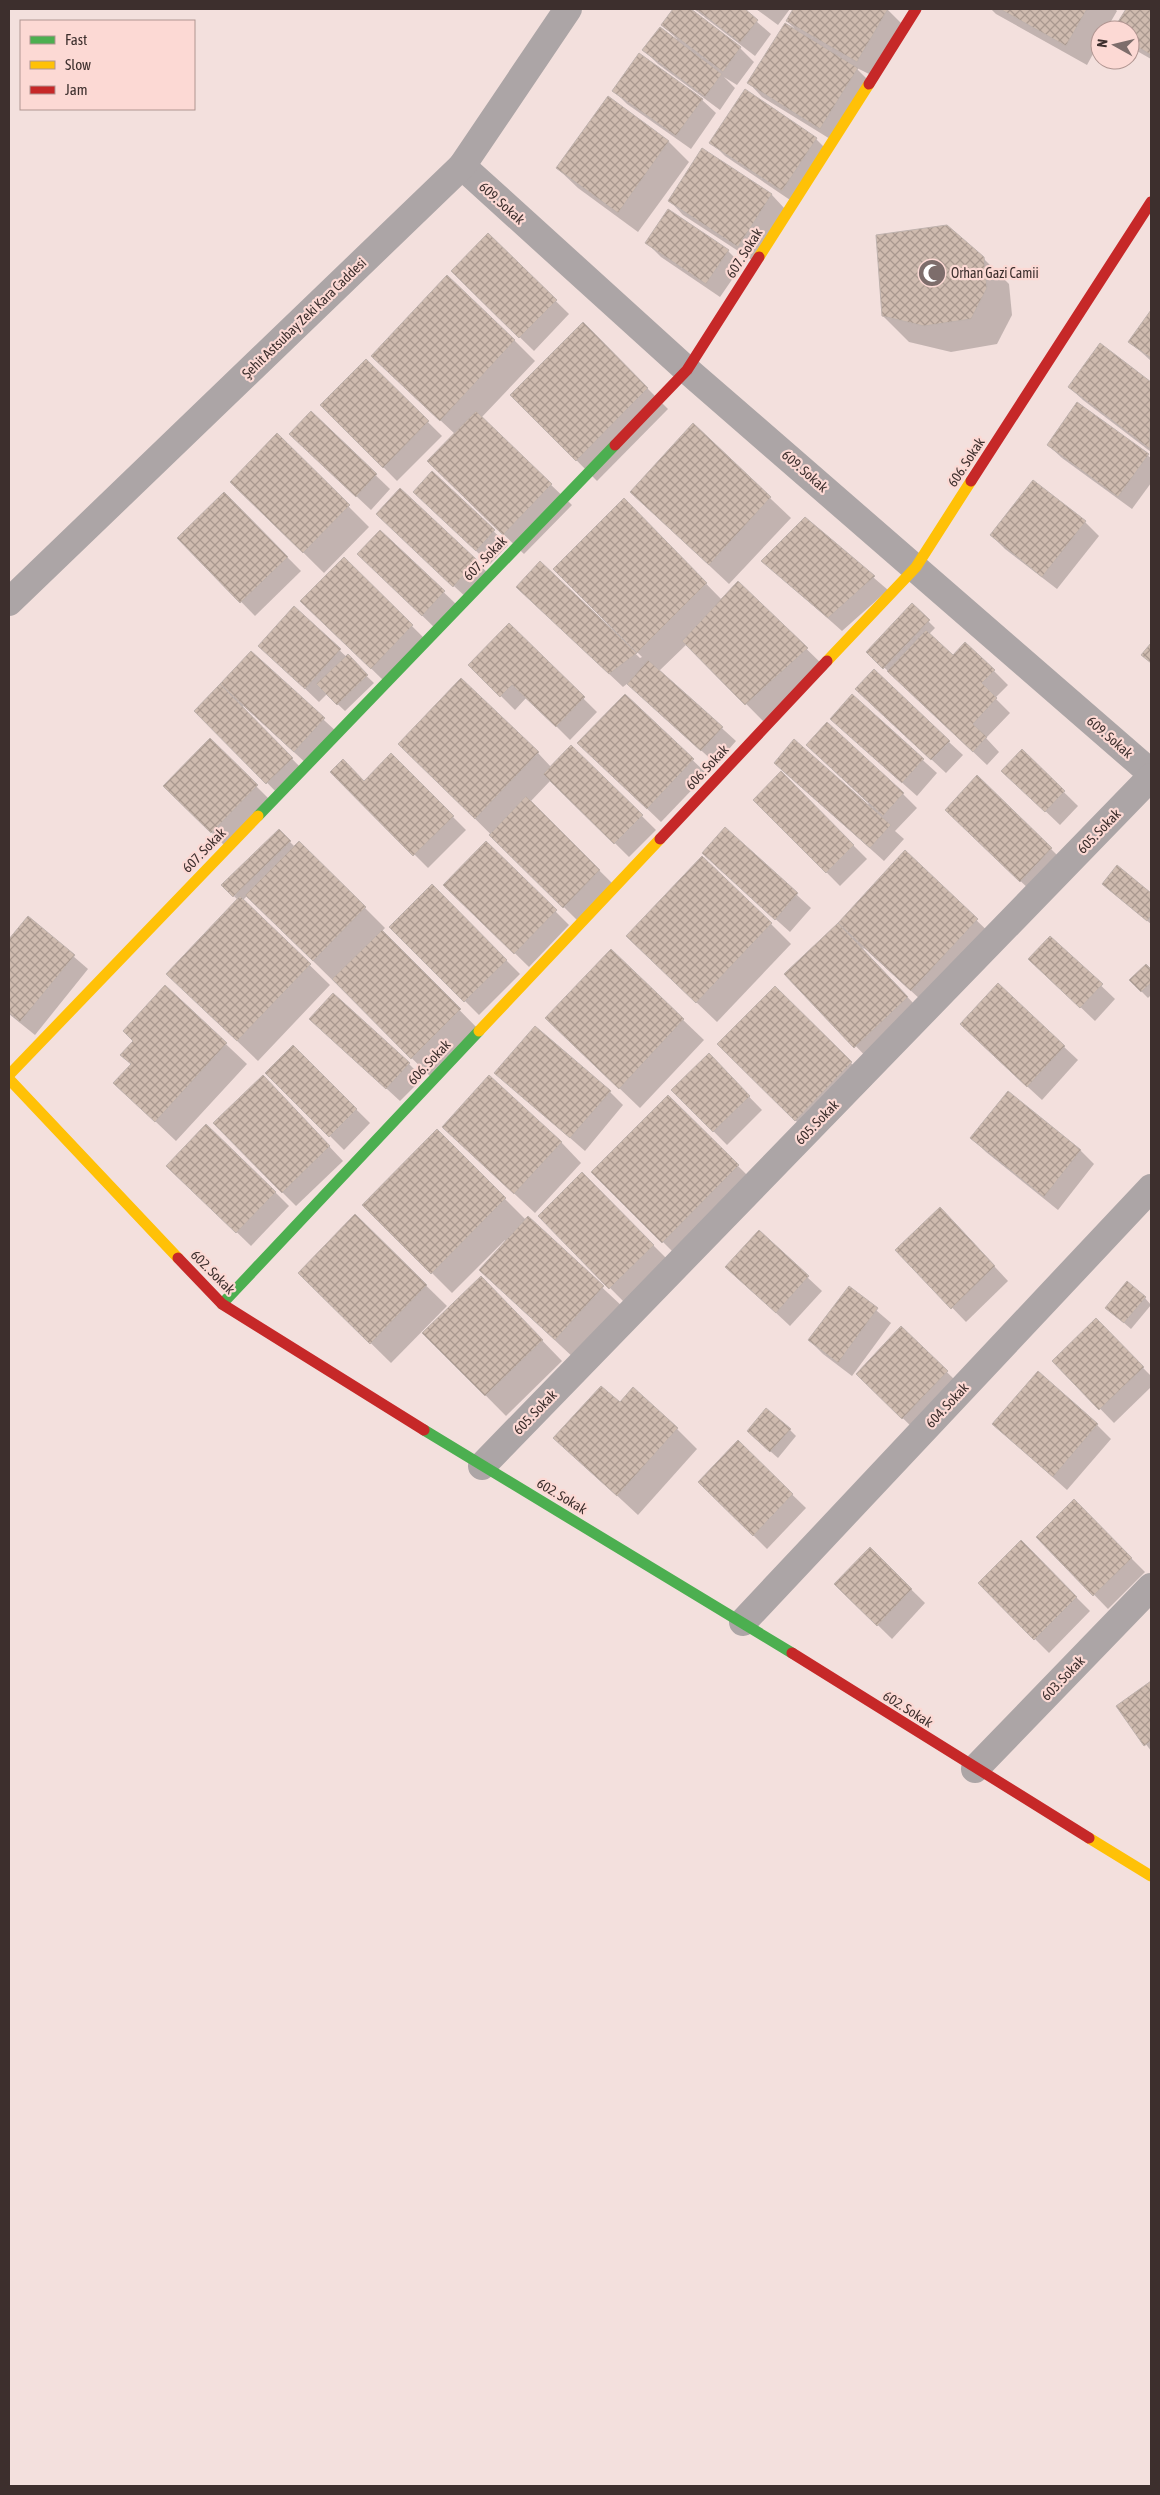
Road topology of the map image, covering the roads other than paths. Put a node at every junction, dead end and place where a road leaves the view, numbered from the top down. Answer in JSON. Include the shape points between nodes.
{"nodes":[{"id":1,"x":568,"y":9,"type":"edge"},
{"id":2,"x":916,"y":9,"type":"edge"},
{"id":3,"x":462,"y":166,"type":"junction"},
{"id":4,"x":1151,"y":202,"type":"edge"},
{"id":5,"x":687,"y":370,"type":"junction"},
{"id":6,"x":916,"y":567,"type":"junction"},
{"id":7,"x":9,"y":602,"type":"edge"},
{"id":8,"x":1151,"y":773,"type":"edge"},
{"id":9,"x":1151,"y":778,"type":"edge"},
{"id":10,"x":9,"y":1075,"type":"edge"},
{"id":11,"x":9,"y":1079,"type":"edge"},
{"id":12,"x":1151,"y":1188,"type":"edge"},
{"id":13,"x":222,"y":1304,"type":"junction"},
{"id":14,"x":482,"y":1466,"type":"junction"},
{"id":15,"x":1151,"y":1587,"type":"edge"},
{"id":16,"x":743,"y":1622,"type":"junction"},
{"id":17,"x":975,"y":1769,"type":"junction"},
{"id":18,"x":1151,"y":1876,"type":"edge"}],
"edges":[{"from":1,"to":3,"type":"street","name":"Şehit Astsubay Zeki Kara Caddesi"},
{"from":2,"to":5,"type":"street","name":"607. Sokak"},
{"from":3,"to":5,"type":"street","name":"609. Sokak"},
{"from":3,"to":7,"type":"street","name":"Şehit Astsubay Zeki Kara Caddesi"},
{"from":4,"to":6,"type":"street","name":"606. Sokak"},
{"from":5,"to":6,"type":"street","name":"609. Sokak"},
{"from":5,"to":10,"type":"street","name":"607. Sokak"},
{"from":6,"to":8,"type":"street","name":"609. Sokak"},
{"from":6,"to":13,"type":"street","name":"606. Sokak"},
{"from":9,"to":14,"type":"street","name":"605. Sokak"},
{"from":11,"to":13,"type":"street","name":"602. Sokak"},
{"from":12,"to":16,"type":"street","name":"604. Sokak"},
{"from":13,"to":14,"type":"street","name":"602. Sokak"},
{"from":14,"to":16,"type":"street","name":"602. Sokak"},
{"from":15,"to":17,"type":"street","name":"603. Sokak"},
{"from":16,"to":17,"type":"street","name":"602. Sokak"},
{"from":17,"to":18,"type":"street","name":"602. Sokak"}]}
